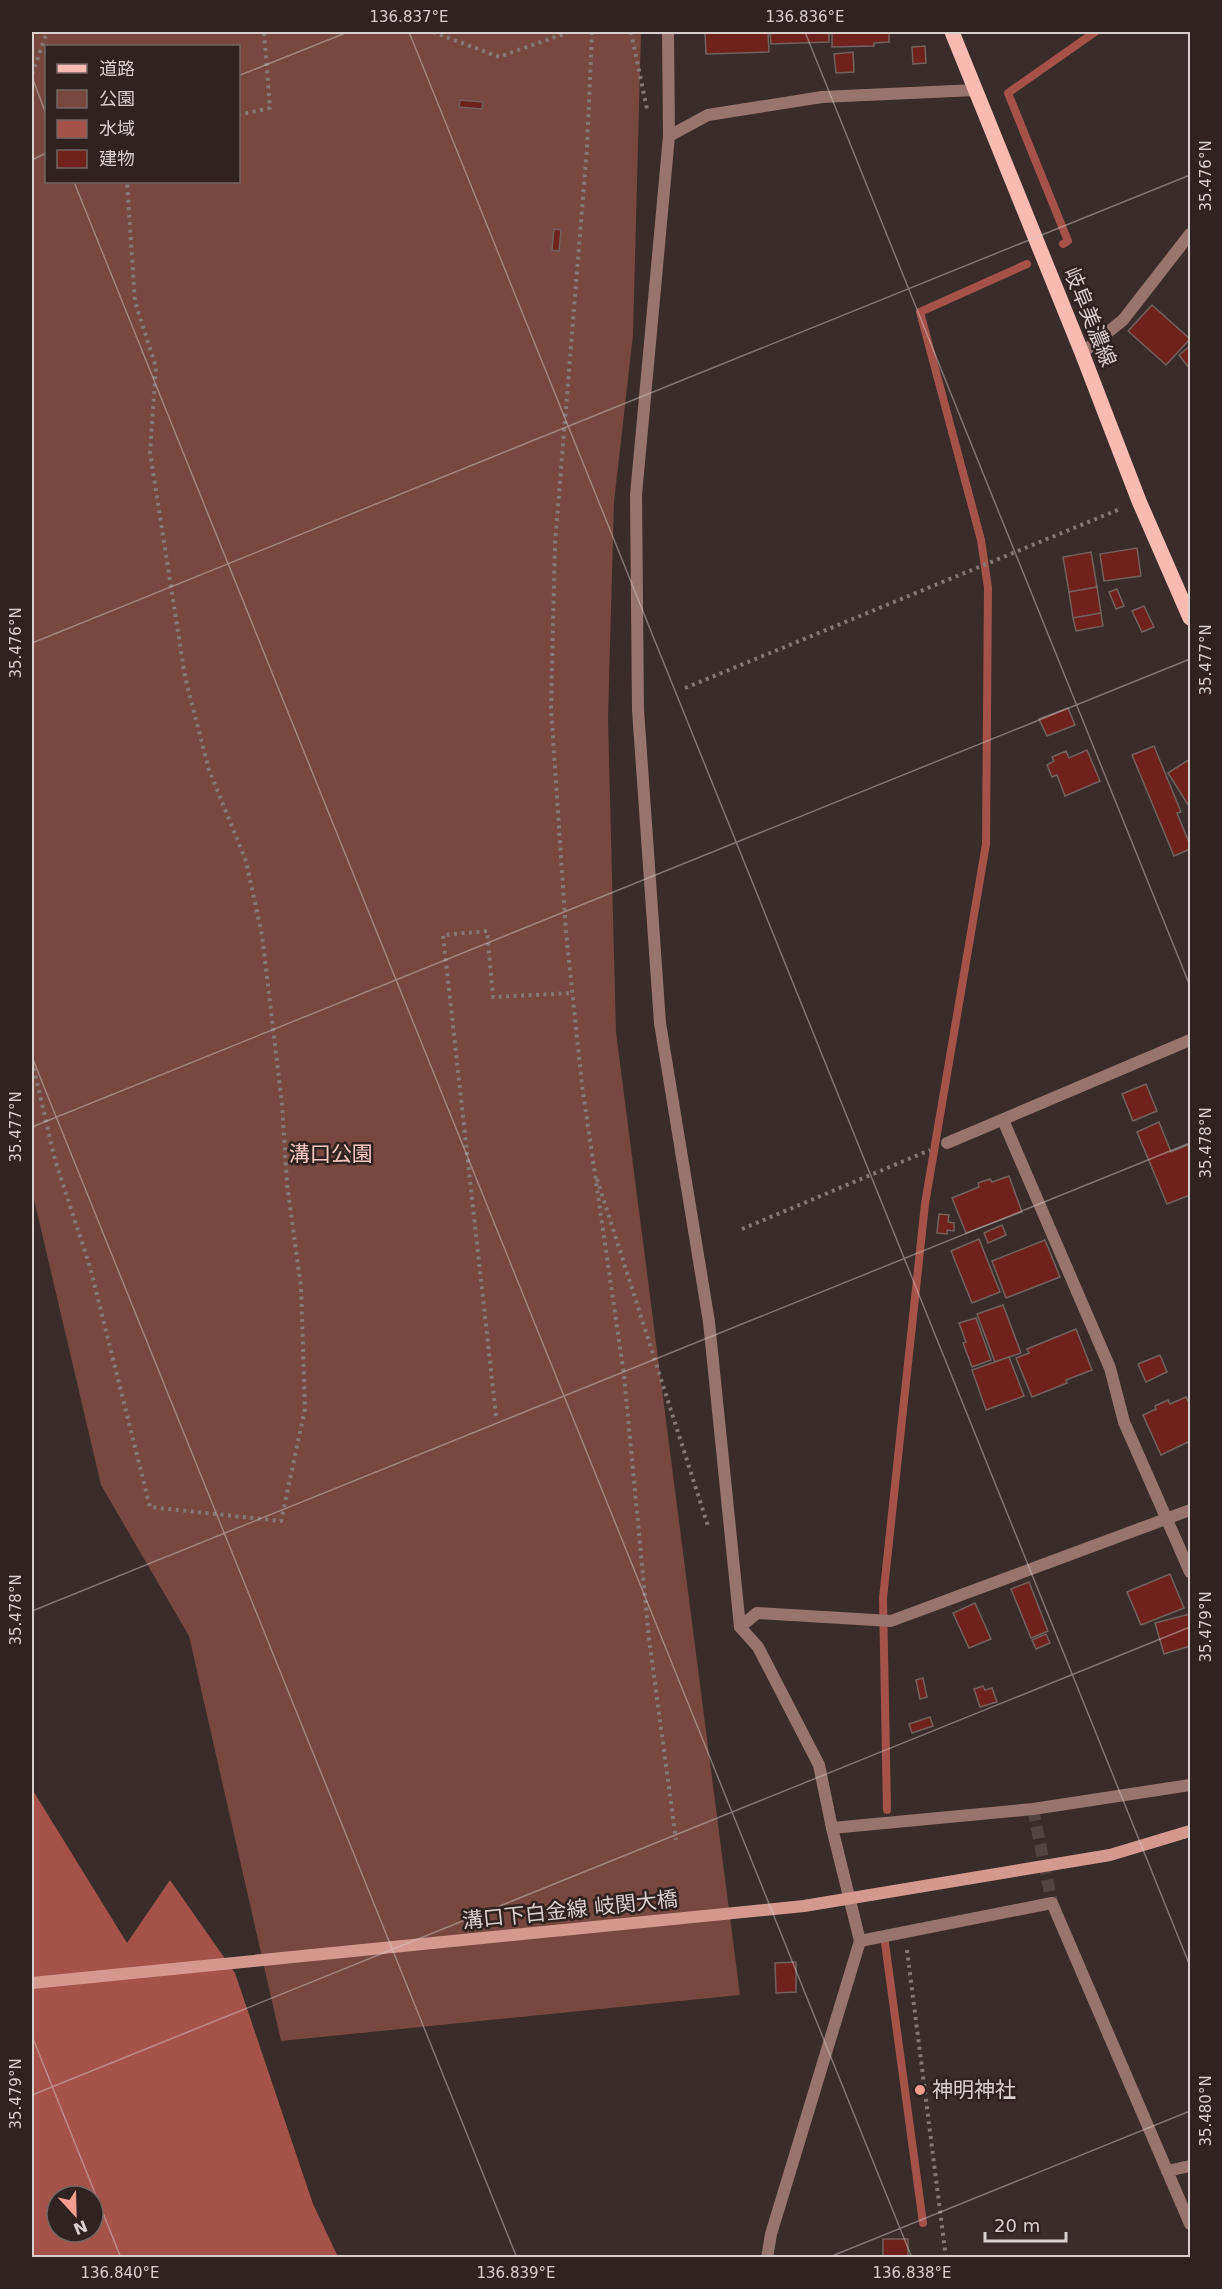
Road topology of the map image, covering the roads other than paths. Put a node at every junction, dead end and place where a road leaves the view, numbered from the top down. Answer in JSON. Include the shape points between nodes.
{"nodes":[{"id":1,"x":668,"y":32,"type":"edge"},
{"id":2,"x":952,"y":32,"type":"edge"},
{"id":3,"x":976,"y":90,"type":"junction"},
{"id":4,"x":669,"y":136,"type":"junction"},
{"id":5,"x":1191,"y":234,"type":"edge"},
{"id":6,"x":1082,"y":353,"type":"junction"},
{"id":7,"x":1191,"y":618,"type":"edge"},
{"id":8,"x":1191,"y":1040,"type":"edge"},
{"id":9,"x":1003,"y":1120,"type":"junction"},
{"id":10,"x":947,"y":1143,"type":"dead end"},
{"id":11,"x":1191,"y":1510,"type":"edge"},
{"id":12,"x":1167,"y":1520,"type":"junction"},
{"id":13,"x":1191,"y":1572,"type":"edge"},
{"id":14,"x":740,"y":1627,"type":"junction"},
{"id":15,"x":1191,"y":1785,"type":"edge"},
{"id":16,"x":832,"y":1828,"type":"junction"},
{"id":17,"x":1191,"y":1832,"type":"edge"},
{"id":18,"x":860,"y":1941,"type":"junction"},
{"id":19,"x":32,"y":1983,"type":"edge"},
{"id":20,"x":1191,"y":2166,"type":"edge"},
{"id":21,"x":1167,"y":2172,"type":"junction"},
{"id":22,"x":1191,"y":2224,"type":"edge"},
{"id":23,"x":767,"y":2258,"type":"edge"}],
"edges":[{"from":1,"to":4,"type":"street"},
{"from":2,"to":3,"type":"main road","name":"岐阜美濃線"},
{"from":3,"to":4,"type":"street","via":[[811,99],[708,115]]},
{"from":3,"to":6,"type":"main road","name":"岐阜美濃線"},
{"from":4,"to":14,"type":"street","via":[[636,495],[638,710],[660,1023],[709,1322]]},
{"from":5,"to":6,"type":"street","via":[[1123,320]]},
{"from":6,"to":7,"type":"main road","name":"岐阜美濃線","via":[[1139,501]]},
{"from":8,"to":9,"type":"street"},
{"from":9,"to":10,"type":"street"},
{"from":9,"to":12,"type":"street","via":[[1110,1368],[1124,1422]]},
{"from":11,"to":12,"type":"street"},
{"from":12,"to":13,"type":"street"},
{"from":12,"to":14,"type":"street","via":[[891,1621],[758,1613]]},
{"from":14,"to":16,"type":"street","via":[[758,1647],[819,1765]]},
{"from":15,"to":16,"type":"street","via":[[1033,1809]]},
{"from":16,"to":18,"type":"street"},
{"from":17,"to":19,"type":"main road","name":"溝口下白金線 岐関大橋","via":[[1110,1855],[804,1906]]},
{"from":18,"to":21,"type":"street","via":[[1052,1903]]},
{"from":18,"to":23,"type":"street"},
{"from":20,"to":21,"type":"street"},
{"from":21,"to":22,"type":"street"}]}
